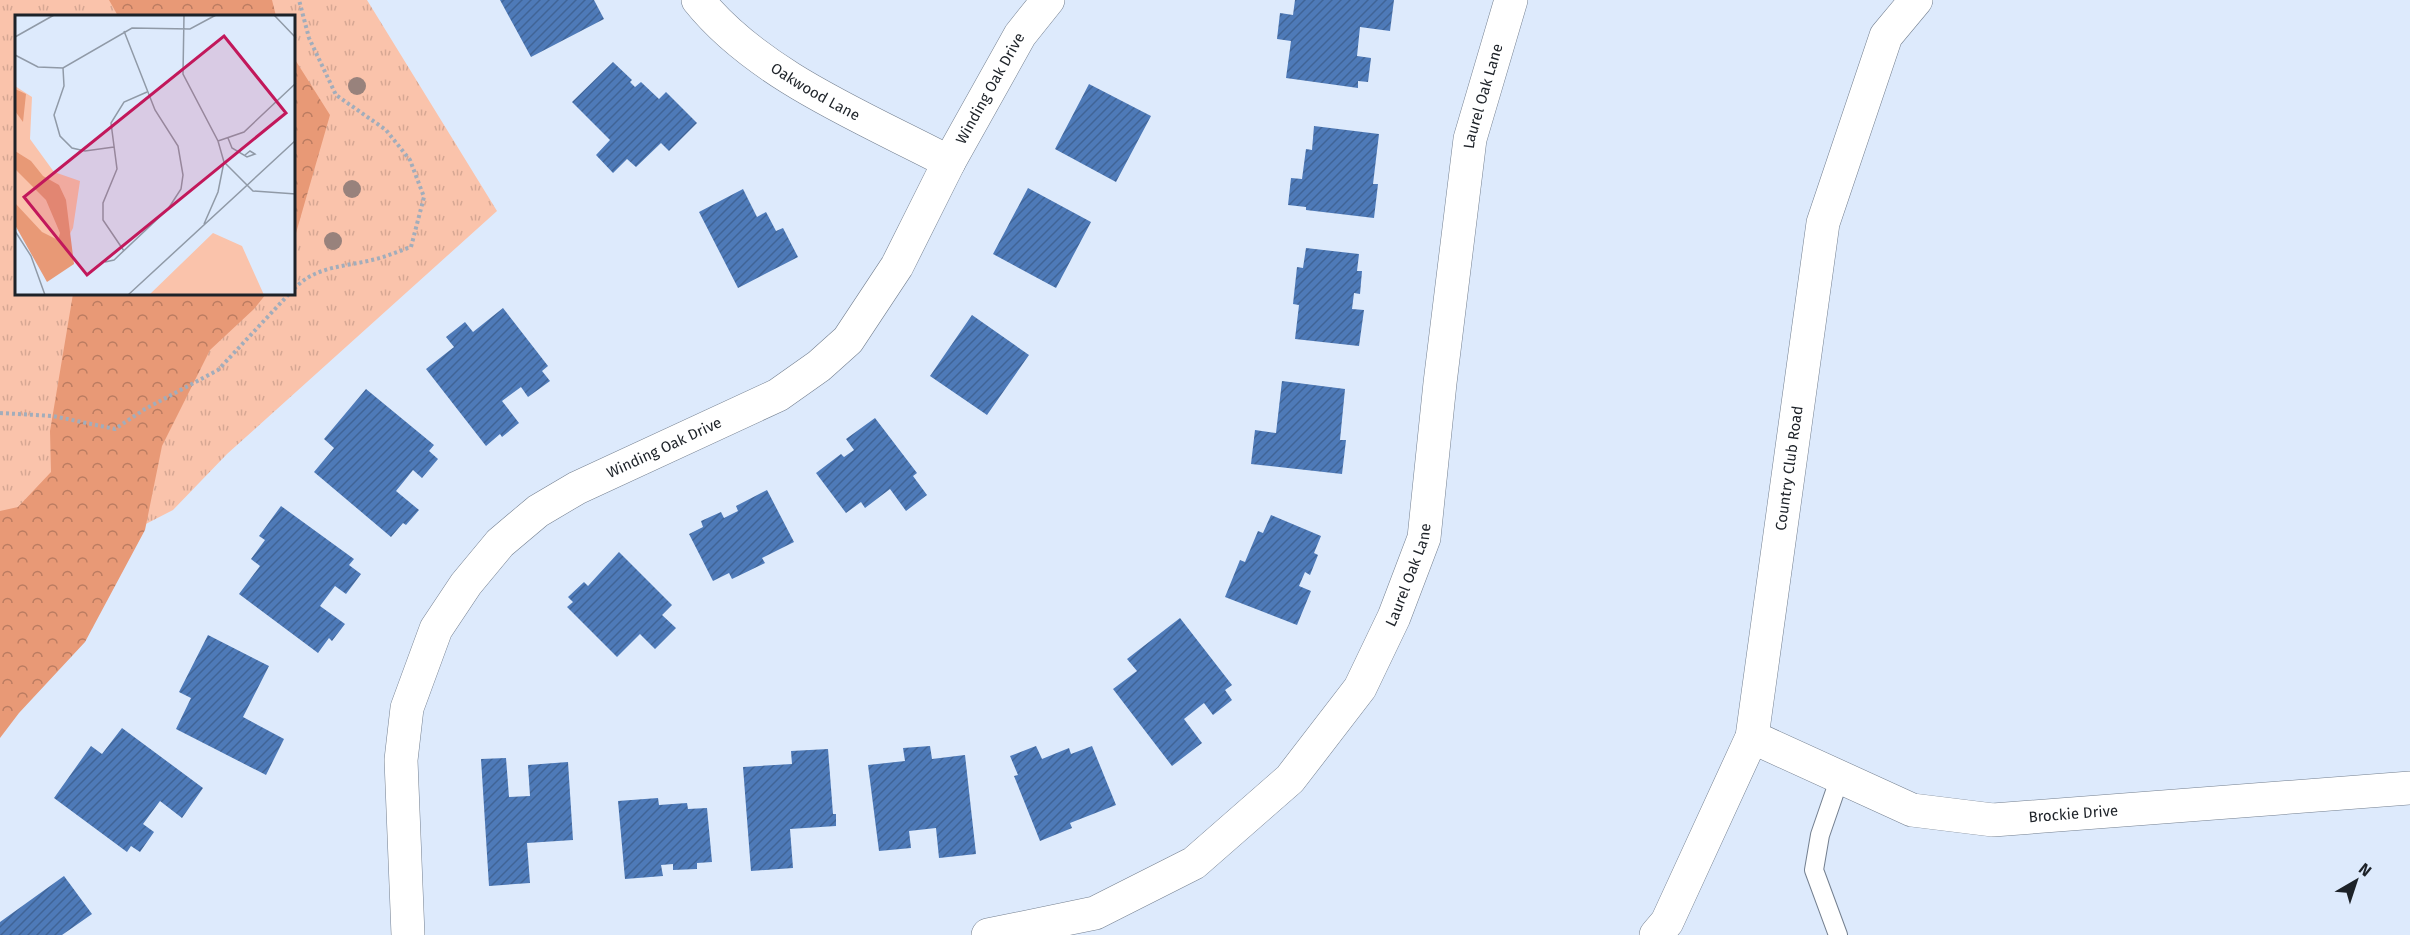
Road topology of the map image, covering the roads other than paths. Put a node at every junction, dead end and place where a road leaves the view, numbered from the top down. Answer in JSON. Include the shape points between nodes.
{"nodes":[{"id":1,"x":698,"y":0,"type":"edge"},
{"id":2,"x":1048,"y":0,"type":"edge"},
{"id":3,"x":1511,"y":0,"type":"edge"},
{"id":4,"x":1916,"y":0,"type":"edge"},
{"id":5,"x":949,"y":162,"type":"junction"},
{"id":6,"x":1752,"y":738,"type":"junction"},
{"id":7,"x":1840,"y":777,"type":"junction"},
{"id":8,"x":2410,"y":788,"type":"edge"},
{"id":9,"x":1664,"y":931,"type":"edge"},
{"id":10,"x":408,"y":935,"type":"edge"},
{"id":11,"x":988,"y":935,"type":"edge"},
{"id":12,"x":1838,"y":935,"type":"edge"}],
"edges":[{"from":1,"to":5,"type":"street","name":"Oakwood Lane","via":[[715,21],[767,65]]},
{"from":2,"to":5,"type":"street","name":"Winding Oak Drive","via":[[1020,35]]},
{"from":3,"to":11,"type":"street","name":"Laurel Oak Lane","via":[[1470,139],[1424,538],[1394,617],[1360,688],[1290,779],[1194,863],[1095,913]]},
{"from":4,"to":6,"type":"street","name":"Country Club Road","via":[[1886,36],[1823,223]]},
{"from":5,"to":10,"type":"street","name":"Winding Oak Drive","via":[[897,266],[848,340],[836,351],[778,395],[538,511],[500,543],[466,584],[436,629],[407,708],[401,760]]},
{"from":6,"to":7,"type":"street","name":"Brockie Drive"},
{"from":6,"to":9,"type":"street","name":"Country Club Road"},
{"from":7,"to":8,"type":"street","name":"Brockie Drive","via":[[1912,810],[1992,820]]},
{"from":7,"to":12,"type":"lane","via":[[1820,835],[1814,870]]}]}
